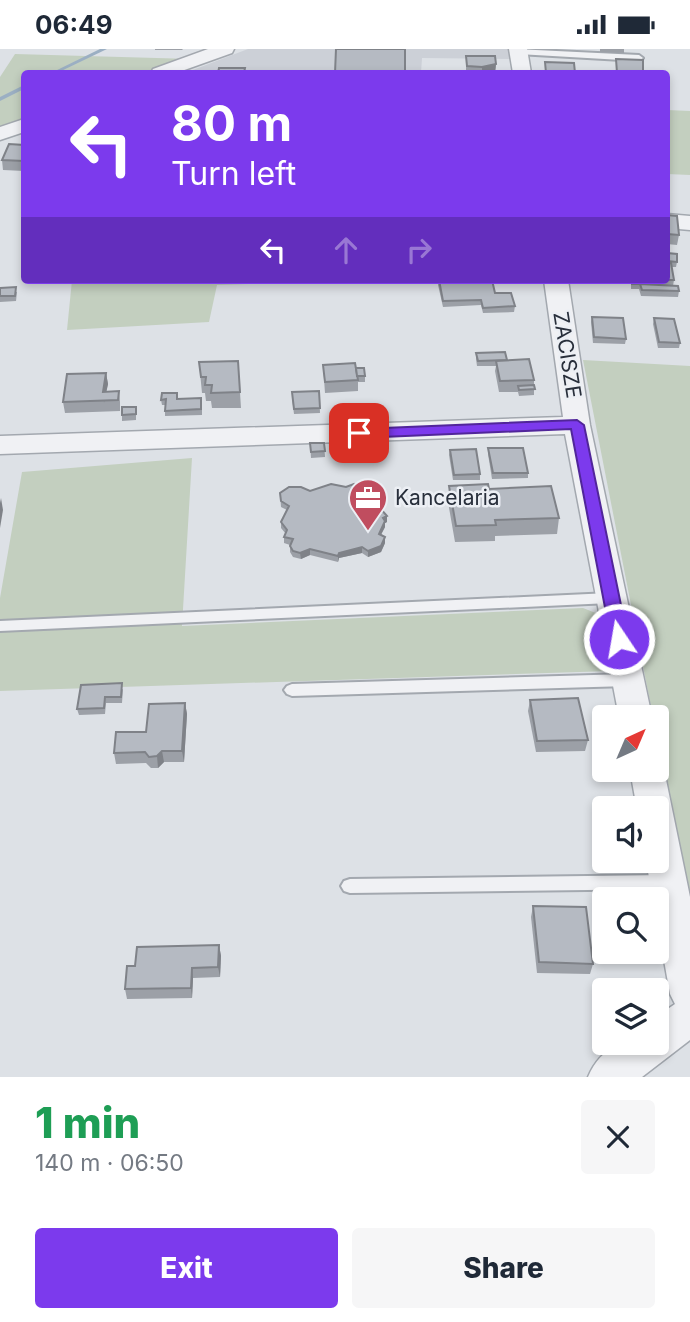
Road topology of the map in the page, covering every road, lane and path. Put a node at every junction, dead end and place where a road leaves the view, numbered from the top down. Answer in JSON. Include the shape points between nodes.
{"nodes":[{"id":1,"x":225,"y":49,"type":"edge"},
{"id":2,"x":518,"y":50,"type":"edge"},
{"id":3,"x":639,"y":58,"type":"edge"},
{"id":4,"x":168,"y":70,"type":"edge"},
{"id":5,"x":521,"y":70,"type":"edge"},
{"id":6,"x":21,"y":126,"type":"edge"},
{"id":7,"x":0,"y":134,"type":"edge"},
{"id":8,"x":670,"y":221,"type":"edge"},
{"id":9,"x":690,"y":223,"type":"edge"},
{"id":10,"x":557,"y":284,"type":"edge"},
{"id":11,"x":577,"y":425,"type":"junction"},
{"id":12,"x":0,"y":445,"type":"edge"},
{"id":13,"x":610,"y":598,"type":"junction"},
{"id":14,"x":0,"y":626,"type":"edge"},
{"id":15,"x":628,"y":681,"type":"junction"},
{"id":16,"x":292,"y":690,"type":"dead end"},
{"id":17,"x":633,"y":705,"type":"edge"},
{"id":18,"x":666,"y":873,"type":"edge"},
{"id":19,"x":668,"y":882,"type":"junction"},
{"id":20,"x":350,"y":886,"type":"dead end"},
{"id":21,"x":690,"y":995,"type":"edge"},
{"id":22,"x":690,"y":1016,"type":"edge"},
{"id":23,"x":669,"y":1032,"type":"edge"},
{"id":24,"x":638,"y":1055,"type":"edge"},
{"id":25,"x":609,"y":1077,"type":"edge"}],
"edges":[{"from":1,"to":4,"type":"street"},
{"from":2,"to":3,"type":"lane"},
{"from":2,"to":5,"type":"street"},
{"from":6,"to":7,"type":"street"},
{"from":8,"to":9,"type":"street"},
{"from":10,"to":11,"type":"street","name":"ZACISZE"},
{"from":11,"to":12,"type":"street"},
{"from":11,"to":13,"type":"street","name":"ZACISZE"},
{"from":13,"to":14,"type":"lane"},
{"from":13,"to":15,"type":"street","name":"ZACISZE"},
{"from":15,"to":16,"type":"lane"},
{"from":15,"to":17,"type":"street","name":"ZACISZE"},
{"from":18,"to":19,"type":"street"},
{"from":19,"to":20,"type":"lane"},
{"from":19,"to":21,"type":"street"},
{"from":22,"to":23,"type":"street"},
{"from":24,"to":25,"type":"street"}]}
